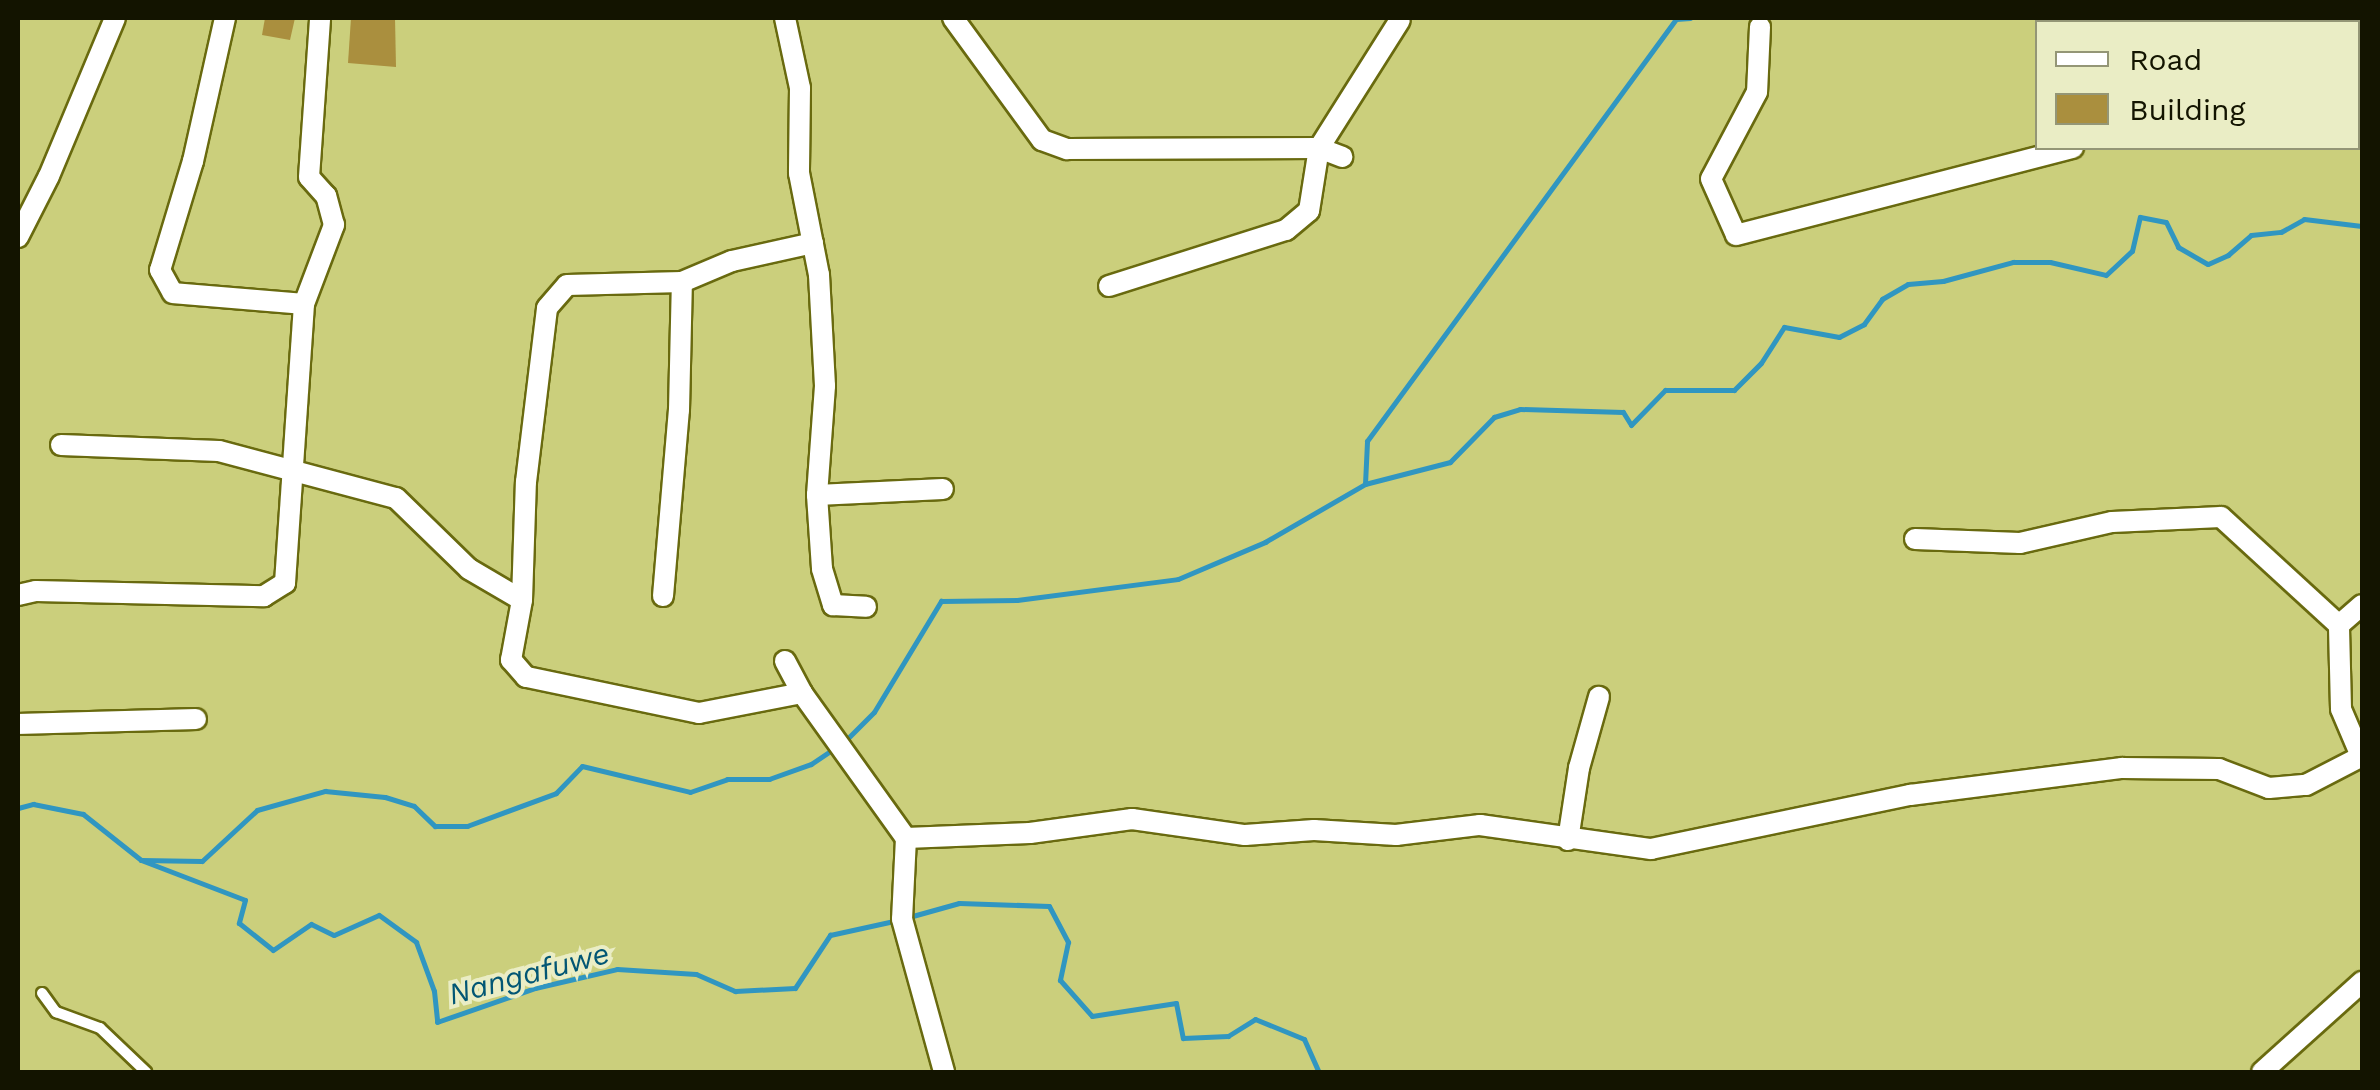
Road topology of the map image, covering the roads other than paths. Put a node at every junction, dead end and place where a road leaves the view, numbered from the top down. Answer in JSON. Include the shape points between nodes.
{"nodes":[{"id":1,"x":115,"y":18,"type":"edge"},
{"id":2,"x":225,"y":18,"type":"edge"},
{"id":3,"x":320,"y":18,"type":"edge"},
{"id":4,"x":786,"y":18,"type":"edge"},
{"id":5,"x":953,"y":18,"type":"edge"},
{"id":6,"x":1400,"y":20,"type":"edge"},
{"id":7,"x":1760,"y":27,"type":"dead end"},
{"id":8,"x":1319,"y":148,"type":"junction"},
{"id":9,"x":2065,"y":150,"type":"edge"},
{"id":10,"x":1342,"y":157,"type":"dead end"},
{"id":11,"x":18,"y":237,"type":"edge"},
{"id":12,"x":813,"y":243,"type":"junction"},
{"id":13,"x":682,"y":282,"type":"junction"},
{"id":14,"x":1109,"y":286,"type":"dead end"},
{"id":15,"x":304,"y":304,"type":"junction"},
{"id":16,"x":61,"y":445,"type":"dead end"},
{"id":17,"x":294,"y":471,"type":"junction"},
{"id":18,"x":942,"y":488,"type":"dead end"},
{"id":19,"x":817,"y":495,"type":"junction"},
{"id":20,"x":1915,"y":539,"type":"dead end"},
{"id":21,"x":18,"y":595,"type":"edge"},
{"id":22,"x":663,"y":596,"type":"dead end"},
{"id":23,"x":522,"y":600,"type":"junction"},
{"id":24,"x":2362,"y":605,"type":"edge"},
{"id":25,"x":866,"y":607,"type":"dead end"},
{"id":26,"x":2339,"y":625,"type":"junction"},
{"id":27,"x":785,"y":661,"type":"dead end"},
{"id":28,"x":802,"y":692,"type":"junction"},
{"id":29,"x":1599,"y":696,"type":"dead end"},
{"id":30,"x":196,"y":719,"type":"dead end"},
{"id":31,"x":18,"y":724,"type":"edge"},
{"id":32,"x":2362,"y":756,"type":"edge"},
{"id":33,"x":906,"y":838,"type":"junction"},
{"id":34,"x":1568,"y":840,"type":"junction"},
{"id":35,"x":2362,"y":982,"type":"edge"},
{"id":36,"x":42,"y":993,"type":"dead end"},
{"id":37,"x":146,"y":1072,"type":"edge"},
{"id":38,"x":944,"y":1072,"type":"edge"},
{"id":39,"x":2262,"y":1072,"type":"edge"}],
"edges":[{"from":1,"to":11,"type":"street"},
{"from":2,"to":15,"type":"street","via":[[194,160],[160,270],[173,293]]},
{"from":3,"to":15,"type":"street","via":[[309,177],[326,196],[334,225]]},
{"from":4,"to":12,"type":"street","via":[[800,88],[800,173]]},
{"from":5,"to":8,"type":"street","via":[[1042,140],[1066,149]]},
{"from":6,"to":8,"type":"street"},
{"from":7,"to":9,"type":"street","via":[[1757,92],[1711,179],[1736,235]]},
{"from":8,"to":10,"type":"street"},
{"from":8,"to":14,"type":"street","via":[[1308,211],[1286,230]]},
{"from":12,"to":13,"type":"street","via":[[732,261]]},
{"from":12,"to":19,"type":"street","via":[[825,386]]},
{"from":13,"to":22,"type":"street"},
{"from":13,"to":23,"type":"street","via":[[567,284],[547,308],[526,482]]},
{"from":15,"to":17,"type":"street"},
{"from":16,"to":17,"type":"street","via":[[219,452]]},
{"from":17,"to":21,"type":"street","via":[[285,584],[264,596],[36,590]]},
{"from":17,"to":23,"type":"street","via":[[396,498],[469,569]]},
{"from":18,"to":19,"type":"street"},
{"from":19,"to":25,"type":"street","via":[[822,569],[833,604]]},
{"from":20,"to":26,"type":"street","via":[[2020,544],[2112,522],[2221,517]]},
{"from":23,"to":28,"type":"street","via":[[512,660],[526,677],[698,713]]},
{"from":24,"to":26,"type":"street"},
{"from":26,"to":32,"type":"street","via":[[2341,709]]},
{"from":27,"to":28,"type":"street"},
{"from":28,"to":33,"type":"street"},
{"from":29,"to":34,"type":"street"},
{"from":30,"to":31,"type":"street"},
{"from":32,"to":34,"type":"street","via":[[2306,785],[2269,788],[2219,769],[2122,768],[1910,795],[1650,850]]},
{"from":33,"to":34,"type":"street","via":[[1030,833],[1132,819],[1245,835],[1396,835],[1480,825]]},
{"from":33,"to":38,"type":"street","via":[[902,919]]},
{"from":35,"to":39,"type":"street"},
{"from":36,"to":37,"type":"lane","via":[[56,1012],[100,1028]]}]}
